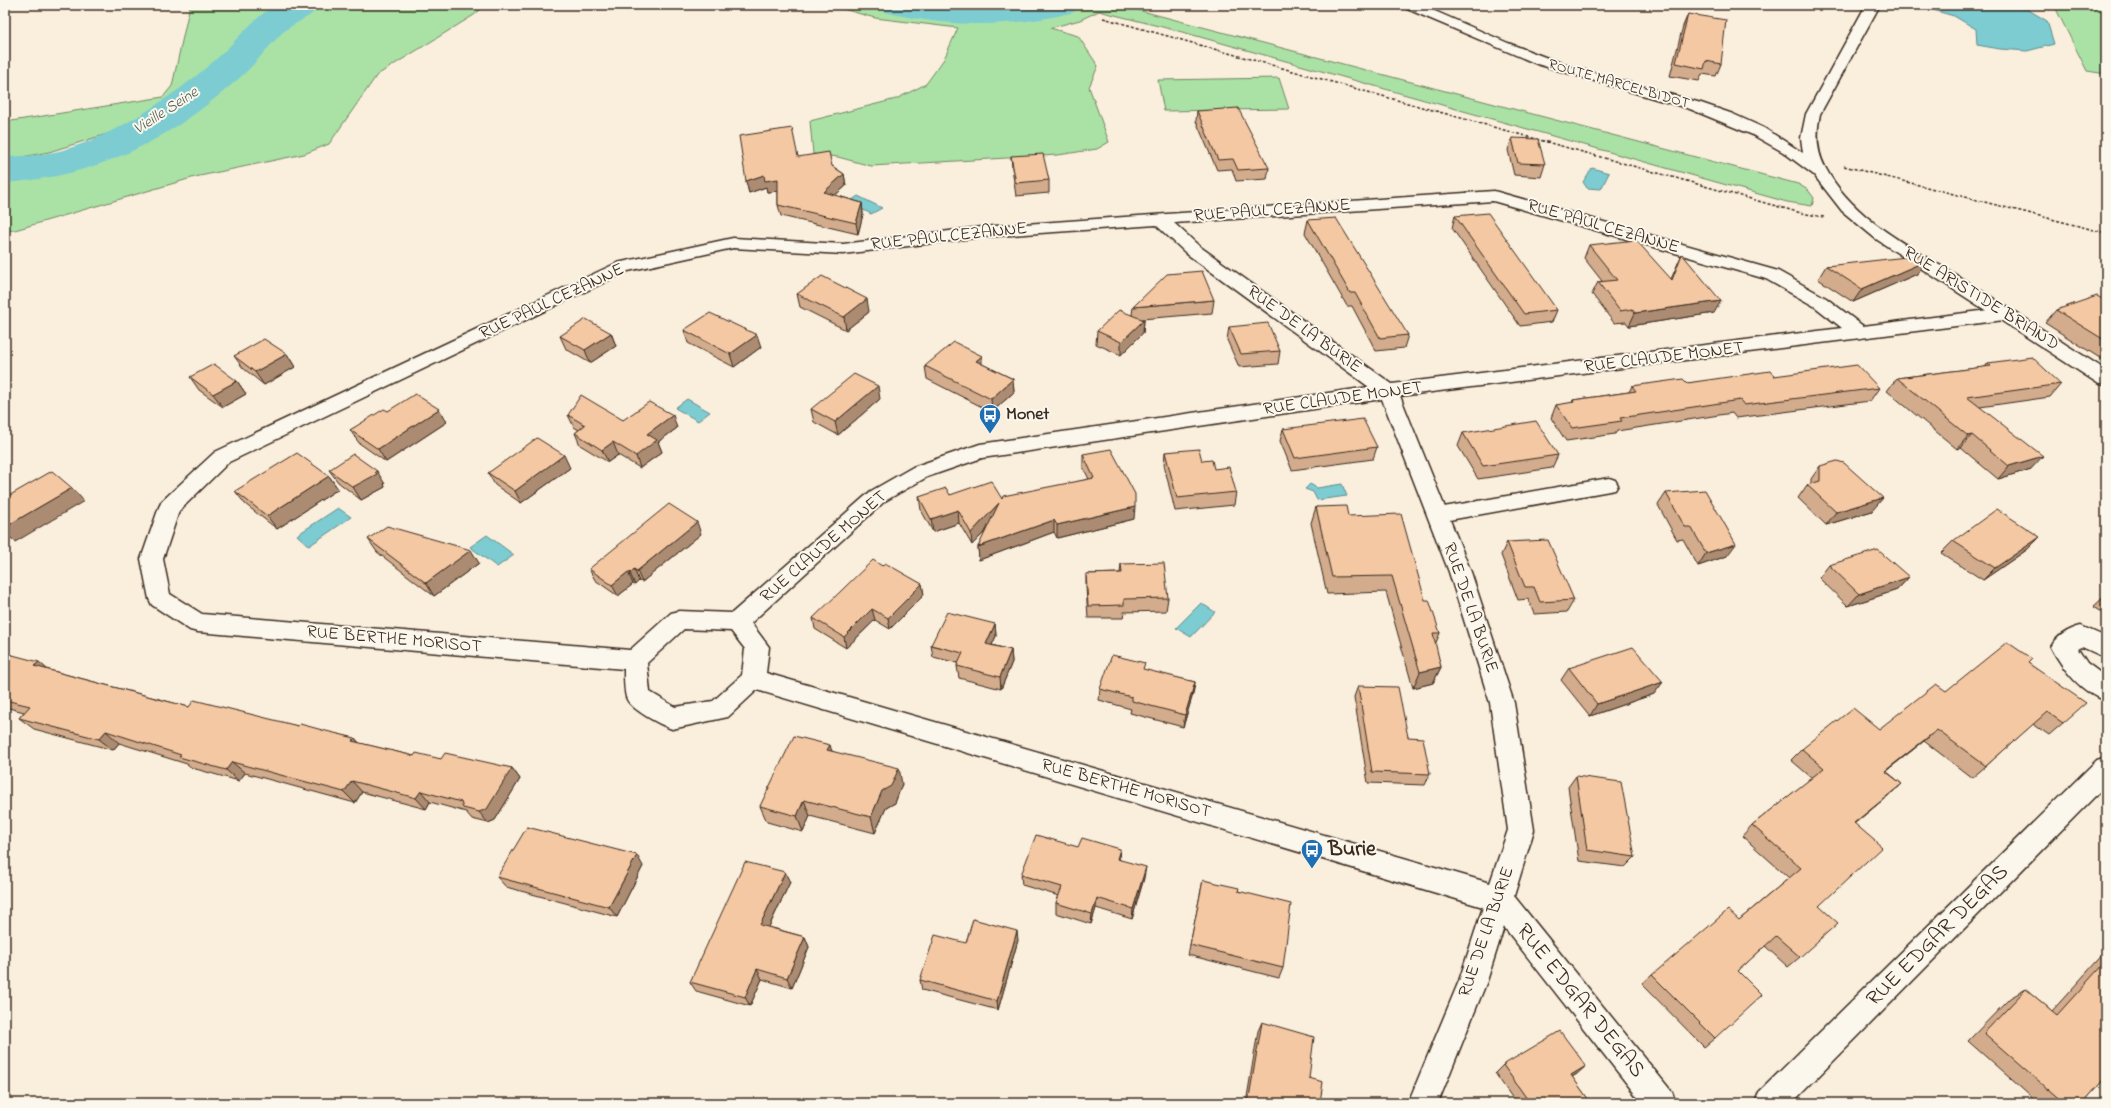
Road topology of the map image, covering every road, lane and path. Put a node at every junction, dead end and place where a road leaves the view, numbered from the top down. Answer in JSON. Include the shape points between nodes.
{"nodes":[{"id":1,"x":1410,"y":5,"type":"edge"},
{"id":2,"x":1873,"y":5,"type":"edge"},
{"id":3,"x":1103,"y":18,"type":"dead end"},
{"id":4,"x":1813,"y":158,"type":"junction"},
{"id":5,"x":1821,"y":175,"type":"junction"},
{"id":6,"x":1160,"y":219,"type":"junction"},
{"id":7,"x":1864,"y":221,"type":"junction"},
{"id":8,"x":2106,"y":233,"type":"edge"},
{"id":9,"x":2004,"y":314,"type":"junction"},
{"id":10,"x":1860,"y":333,"type":"junction"},
{"id":11,"x":2106,"y":379,"type":"edge"},
{"id":12,"x":1389,"y":392,"type":"junction"},
{"id":13,"x":1609,"y":485,"type":"dead end"},
{"id":14,"x":1438,"y":515,"type":"junction"},
{"id":15,"x":160,"y":599,"type":"joint"},
{"id":16,"x":737,"y":622,"type":"junction"},
{"id":17,"x":2106,"y":648,"type":"edge"},
{"id":18,"x":635,"y":660,"type":"junction"},
{"id":19,"x":753,"y":679,"type":"junction"},
{"id":20,"x":2106,"y":691,"type":"edge"},
{"id":21,"x":2106,"y":768,"type":"edge"},
{"id":22,"x":1499,"y":899,"type":"junction"},
{"id":23,"x":1423,"y":1103,"type":"edge"},
{"id":24,"x":1661,"y":1103,"type":"edge"},
{"id":25,"x":1770,"y":1103,"type":"edge"}],
"edges":[{"from":1,"to":5,"type":"street","name":"ROUTE MARCEL BIDOT","via":[[1543,62],[1733,118],[1754,127],[1790,149]]},
{"from":2,"to":4,"type":"street","via":[[1813,114],[1808,137]]},
{"from":3,"to":7,"type":"path","via":[[1801,213]]},
{"from":4,"to":5,"type":"street"},
{"from":4,"to":8,"type":"path"},
{"from":5,"to":7,"type":"street","name":"RUE ARISTIDE BRIAND"},
{"from":6,"to":10,"type":"street","name":"RUE PAUL CEZANNE","via":[[1494,196],[1772,275],[1820,302]]},
{"from":6,"to":12,"type":"street","name":"RUE DE LA BURIE","via":[[1193,250]]},
{"from":6,"to":15,"type":"street","name":"RUE PAUL CEZANNE","via":[[982,232],[843,248],[733,243],[623,268],[222,457],[170,507],[152,559]]},
{"from":7,"to":9,"type":"street","name":"RUE ARISTIDE BRIAND","via":[[1892,243]]},
{"from":9,"to":10,"type":"street","name":"RUE CLAUDE MONET"},
{"from":9,"to":11,"type":"street","name":"RUE ARISTIDE BRIAND"},
{"from":10,"to":12,"type":"street","name":"RUE CLAUDE MONET"},
{"from":12,"to":14,"type":"street","name":"RUE DE LA BURIE"},
{"from":12,"to":16,"type":"street","name":"RUE CLAUDE MONET","via":[[980,451],[920,472],[878,496]]},
{"from":13,"to":14,"type":"lane"},
{"from":14,"to":22,"type":"street","name":"RUE DE LA BURIE","via":[[1460,572],[1502,703],[1521,830]]},
{"from":15,"to":18,"type":"street","name":"RUE BERTHE MORISOT","via":[[198,623]]},
{"from":16,"to":18,"type":"street","via":[[679,620]]},
{"from":16,"to":19,"type":"street","via":[[757,646]]},
{"from":17,"to":20,"type":"street","via":[[2081,635],[2063,647],[2079,670]]},
{"from":18,"to":19,"type":"street","via":[[638,697],[672,718],[719,710]]},
{"from":19,"to":22,"type":"street","name":"RUE BERTHE MORISOT"},
{"from":21,"to":25,"type":"street","name":"RUE EDGAR DEGAS"},
{"from":22,"to":23,"type":"street","name":"RUE DE LA BURIE","via":[[1473,981]]},
{"from":22,"to":24,"type":"street","name":"RUE EDGAR DEGAS"}]}
